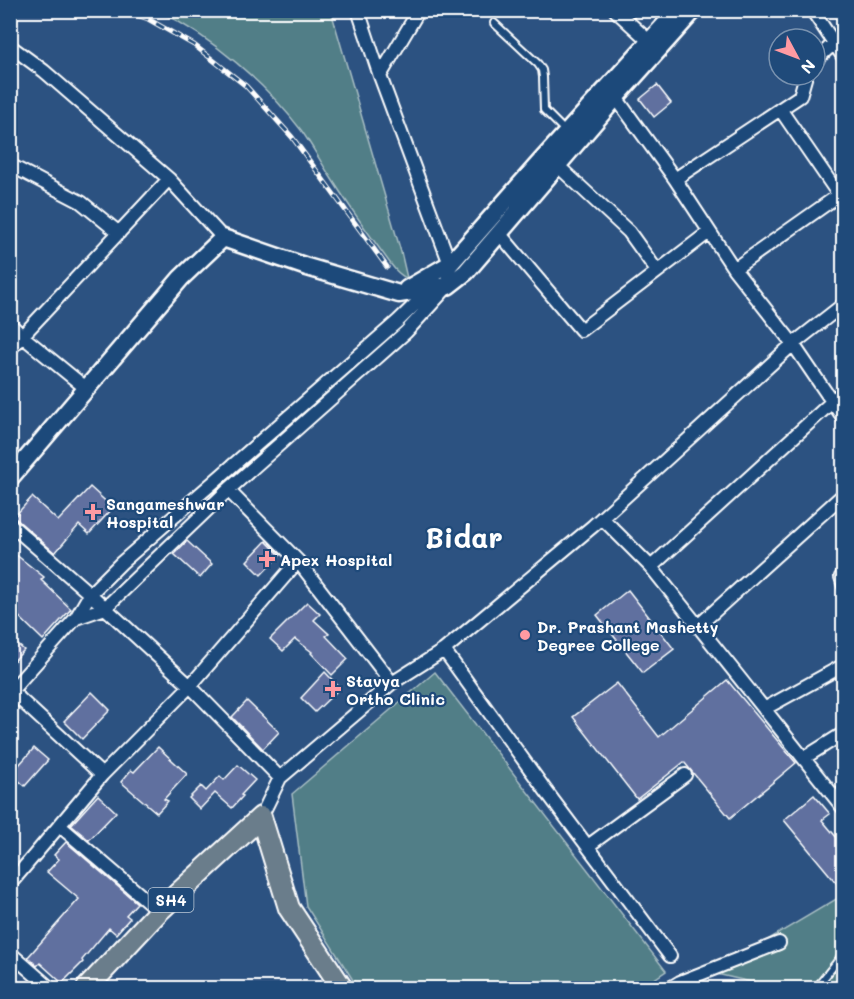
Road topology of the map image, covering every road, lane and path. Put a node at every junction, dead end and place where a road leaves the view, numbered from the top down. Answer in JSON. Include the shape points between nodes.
{"nodes":[{"id":1,"x":358,"y":10,"type":"edge"},
{"id":2,"x":419,"y":10,"type":"edge"},
{"id":3,"x":615,"y":10,"type":"edge"},
{"id":4,"x":678,"y":10,"type":"edge"},
{"id":5,"x":694,"y":10,"type":"edge"},
{"id":6,"x":812,"y":10,"type":"edge"},
{"id":7,"x":494,"y":23,"type":"dead end"},
{"id":8,"x":838,"y":40,"type":"edge"},
{"id":9,"x":650,"y":42,"type":"junction"},
{"id":10,"x":10,"y":46,"type":"edge"},
{"id":11,"x":843,"y":58,"type":"edge"},
{"id":12,"x":380,"y":76,"type":"junction"},
{"id":13,"x":803,"y":87,"type":"edge"},
{"id":14,"x":613,"y":92,"type":"junction"},
{"id":15,"x":780,"y":109,"type":"junction"},
{"id":16,"x":566,"y":133,"type":"junction"},
{"id":17,"x":557,"y":165,"type":"junction"},
{"id":18,"x":11,"y":166,"type":"edge"},
{"id":19,"x":169,"y":179,"type":"junction"},
{"id":20,"x":675,"y":179,"type":"junction"},
{"id":21,"x":841,"y":197,"type":"edge"},
{"id":22,"x":709,"y":232,"type":"junction"},
{"id":23,"x":119,"y":233,"type":"junction"},
{"id":24,"x":499,"y":233,"type":"junction"},
{"id":25,"x":223,"y":238,"type":"junction"},
{"id":26,"x":450,"y":264,"type":"junction"},
{"id":27,"x":734,"y":269,"type":"junction"},
{"id":28,"x":657,"y":271,"type":"junction"},
{"id":29,"x":432,"y":281,"type":"junction"},
{"id":30,"x":448,"y":286,"type":"junction"},
{"id":31,"x":843,"y":304,"type":"edge"},
{"id":32,"x":10,"y":324,"type":"edge"},
{"id":33,"x":22,"y":336,"type":"junction"},
{"id":34,"x":794,"y":344,"type":"junction"},
{"id":35,"x":10,"y":349,"type":"edge"},
{"id":36,"x":87,"y":389,"type":"junction"},
{"id":37,"x":843,"y":391,"type":"edge"},
{"id":38,"x":831,"y":400,"type":"junction"},
{"id":39,"x":843,"y":419,"type":"edge"},
{"id":40,"x":10,"y":478,"type":"edge"},
{"id":41,"x":228,"y":490,"type":"junction"},
{"id":42,"x":843,"y":494,"type":"edge"},
{"id":43,"x":602,"y":518,"type":"junction"},
{"id":44,"x":10,"y":524,"type":"edge"},
{"id":45,"x":298,"y":561,"type":"junction"},
{"id":46,"x":651,"y":567,"type":"junction"},
{"id":47,"x":843,"y":574,"type":"edge"},
{"id":48,"x":843,"y":586,"type":"edge"},
{"id":49,"x":90,"y":594,"type":"junction"},
{"id":50,"x":105,"y":608,"type":"junction"},
{"id":51,"x":76,"y":618,"type":"junction"},
{"id":52,"x":698,"y":627,"type":"junction"},
{"id":53,"x":444,"y":650,"type":"junction"},
{"id":54,"x":843,"y":664,"type":"edge"},
{"id":55,"x":392,"y":683,"type":"junction"},
{"id":56,"x":190,"y":686,"type":"junction"},
{"id":57,"x":11,"y":690,"type":"edge"},
{"id":58,"x":764,"y":709,"type":"junction"},
{"id":59,"x":843,"y":733,"type":"edge"},
{"id":60,"x":804,"y":758,"type":"junction"},
{"id":61,"x":10,"y":766,"type":"edge"},
{"id":62,"x":102,"y":775,"type":"junction"},
{"id":63,"x":685,"y":775,"type":"dead end"},
{"id":64,"x":280,"y":778,"type":"junction"},
{"id":65,"x":843,"y":809,"type":"edge"},
{"id":66,"x":261,"y":817,"type":"junction"},
{"id":67,"x":60,"y":826,"type":"junction"},
{"id":68,"x":588,"y":846,"type":"junction"},
{"id":69,"x":10,"y":884,"type":"edge"},
{"id":70,"x":159,"y":911,"type":"junction"},
{"id":71,"x":779,"y":943,"type":"dead end"},
{"id":72,"x":10,"y":953,"type":"edge"},
{"id":73,"x":843,"y":953,"type":"edge"},
{"id":74,"x":670,"y":956,"type":"dead end"},
{"id":75,"x":679,"y":986,"type":"edge"},
{"id":76,"x":50,"y":988,"type":"edge"},
{"id":77,"x":87,"y":988,"type":"edge"},
{"id":78,"x":342,"y":988,"type":"edge"},
{"id":79,"x":816,"y":988,"type":"edge"}],
"edges":[{"from":1,"to":12,"type":"street"},
{"from":2,"to":12,"type":"street"},
{"from":3,"to":9,"type":"street"},
{"from":4,"to":9,"type":"main road"},
{"from":5,"to":14,"type":"main road"},
{"from":6,"to":8,"type":"street"},
{"from":7,"to":16,"type":"lane","via":[[542,70],[544,110]]},
{"from":8,"to":11,"type":"street"},
{"from":9,"to":14,"type":"main road"},
{"from":10,"to":19,"type":"street"},
{"from":12,"to":26,"type":"street"},
{"from":13,"to":15,"type":"street","via":[[800,96]]},
{"from":14,"to":16,"type":"main road"},
{"from":14,"to":17,"type":"main road"},
{"from":14,"to":20,"type":"street"},
{"from":15,"to":20,"type":"street"},
{"from":15,"to":21,"type":"street"},
{"from":16,"to":26,"type":"main road"},
{"from":17,"to":24,"type":"main road"},
{"from":17,"to":28,"type":"street","via":[[629,232]]},
{"from":18,"to":23,"type":"street","via":[[81,202]]},
{"from":19,"to":23,"type":"street"},
{"from":19,"to":25,"type":"street"},
{"from":20,"to":22,"type":"street"},
{"from":21,"to":27,"type":"street"},
{"from":22,"to":27,"type":"street"},
{"from":22,"to":28,"type":"street"},
{"from":23,"to":33,"type":"street"},
{"from":24,"to":28,"type":"street","via":[[581,330]]},
{"from":24,"to":30,"type":"main road","via":[[466,272]]},
{"from":25,"to":29,"type":"main road","via":[[399,294]]},
{"from":25,"to":36,"type":"main road","via":[[181,278]]},
{"from":26,"to":29,"type":"main road"},
{"from":26,"to":30,"type":"street"},
{"from":27,"to":34,"type":"street"},
{"from":29,"to":30,"type":"main road"},
{"from":29,"to":49,"type":"street","via":[[389,329]]},
{"from":30,"to":41,"type":"street","via":[[406,332]]},
{"from":31,"to":34,"type":"street"},
{"from":32,"to":33,"type":"street"},
{"from":33,"to":35,"type":"street"},
{"from":33,"to":36,"type":"street"},
{"from":34,"to":38,"type":"street"},
{"from":34,"to":43,"type":"street"},
{"from":36,"to":40,"type":"main road"},
{"from":37,"to":38,"type":"street"},
{"from":38,"to":39,"type":"street"},
{"from":38,"to":46,"type":"street"},
{"from":41,"to":45,"type":"street"},
{"from":41,"to":50,"type":"street"},
{"from":42,"to":52,"type":"street"},
{"from":43,"to":46,"type":"street"},
{"from":43,"to":53,"type":"street"},
{"from":44,"to":49,"type":"street"},
{"from":45,"to":55,"type":"street"},
{"from":45,"to":56,"type":"street"},
{"from":46,"to":52,"type":"street"},
{"from":47,"to":48,"type":"street"},
{"from":49,"to":50,"type":"street"},
{"from":49,"to":51,"type":"street"},
{"from":50,"to":51,"type":"street"},
{"from":50,"to":56,"type":"street"},
{"from":51,"to":57,"type":"street"},
{"from":52,"to":58,"type":"street"},
{"from":53,"to":55,"type":"street"},
{"from":53,"to":68,"type":"street"},
{"from":54,"to":58,"type":"street"},
{"from":55,"to":64,"type":"street"},
{"from":56,"to":62,"type":"street"},
{"from":56,"to":64,"type":"street"},
{"from":57,"to":61,"type":"path"},
{"from":57,"to":62,"type":"street"},
{"from":58,"to":60,"type":"street"},
{"from":59,"to":60,"type":"street"},
{"from":60,"to":65,"type":"street"},
{"from":62,"to":67,"type":"street"},
{"from":63,"to":68,"type":"street"},
{"from":64,"to":66,"type":"street"},
{"from":66,"to":70,"type":"highway","number":"SH4"},
{"from":66,"to":78,"type":"highway","via":[[289,908]]},
{"from":67,"to":69,"type":"street"},
{"from":67,"to":70,"type":"street"},
{"from":68,"to":74,"type":"street"},
{"from":70,"to":77,"type":"highway","number":"SH4"},
{"from":71,"to":75,"type":"street"},
{"from":72,"to":76,"type":"street"},
{"from":73,"to":79,"type":"lane"}]}
